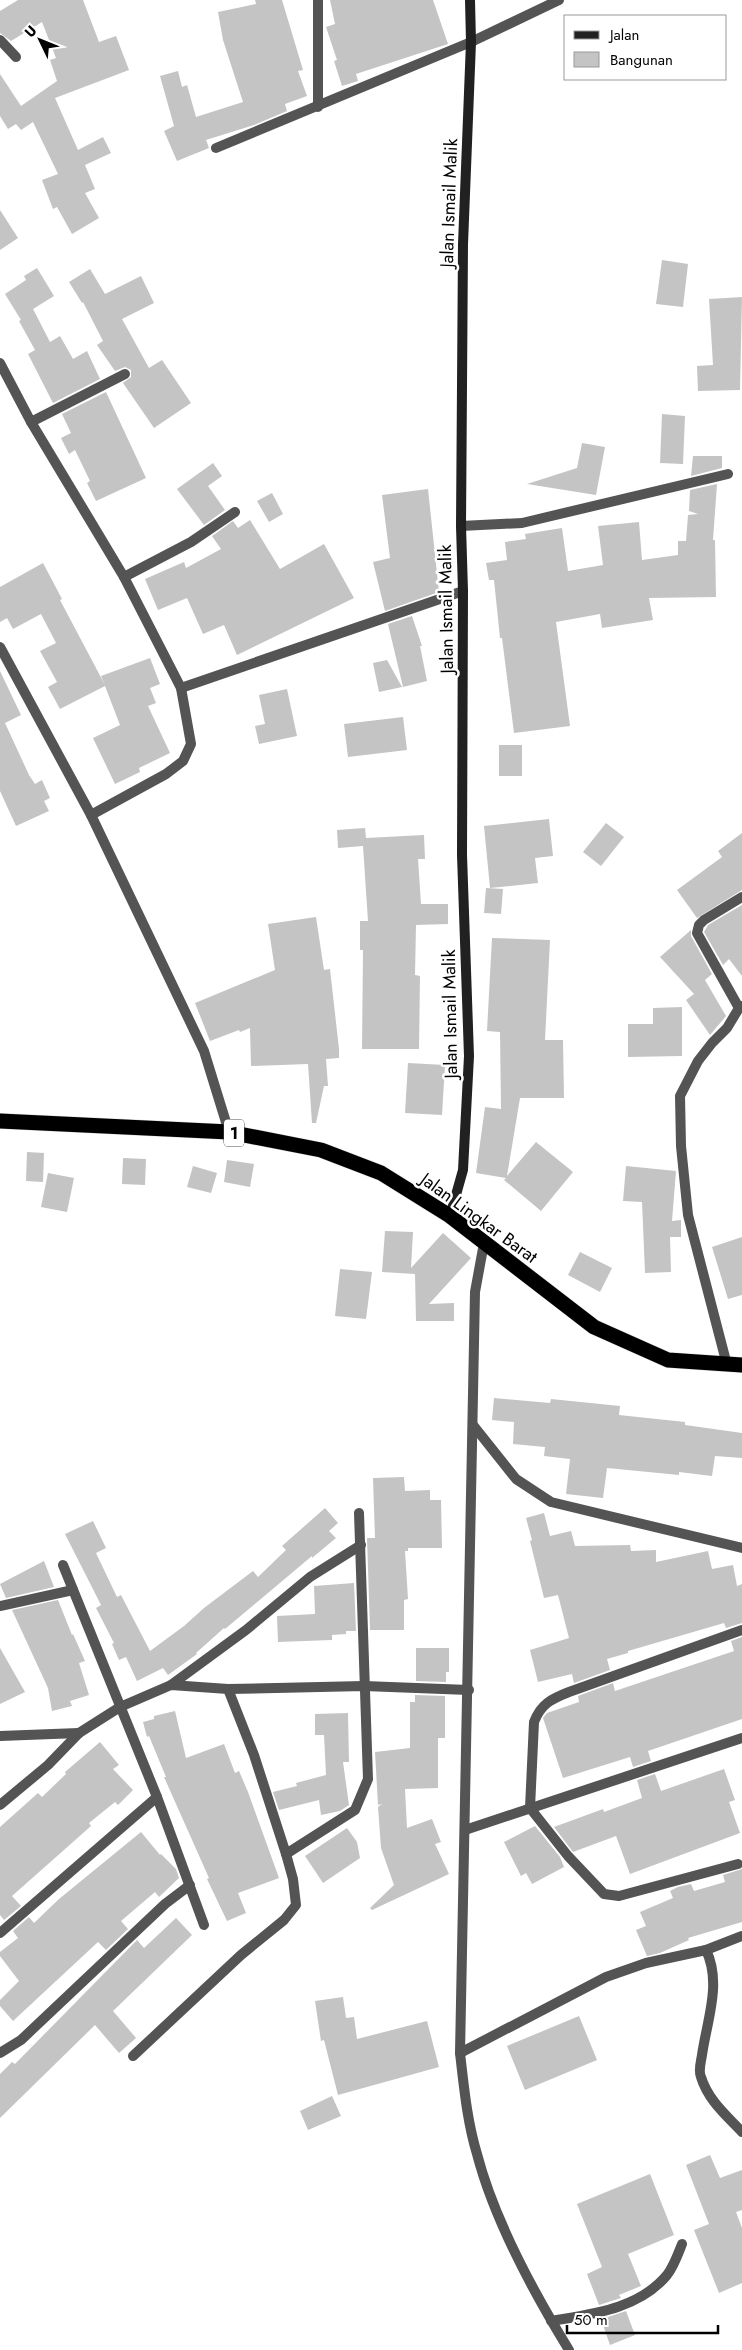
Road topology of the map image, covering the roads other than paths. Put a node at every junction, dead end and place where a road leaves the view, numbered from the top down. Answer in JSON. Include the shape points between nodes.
{"nodes":[{"id":1,"x":318,"y":0,"type":"edge"},
{"id":2,"x":470,"y":0,"type":"edge"},
{"id":3,"x":559,"y":0,"type":"edge"},
{"id":4,"x":0,"y":40,"type":"edge"},
{"id":5,"x":471,"y":42,"type":"junction"},
{"id":6,"x":16,"y":57,"type":"dead end"},
{"id":7,"x":318,"y":107,"type":"junction"},
{"id":8,"x":216,"y":148,"type":"dead end"},
{"id":9,"x":0,"y":363,"type":"edge"},
{"id":10,"x":125,"y":374,"type":"dead end"},
{"id":11,"x":31,"y":422,"type":"junction"},
{"id":12,"x":728,"y":474,"type":"dead end"},
{"id":13,"x":235,"y":512,"type":"dead end"},
{"id":14,"x":461,"y":526,"type":"junction"},
{"id":15,"x":124,"y":578,"type":"junction"},
{"id":16,"x":463,"y":591,"type":"junction"},
{"id":17,"x":0,"y":647,"type":"edge"},
{"id":18,"x":181,"y":688,"type":"junction"},
{"id":19,"x":91,"y":815,"type":"junction"},
{"id":20,"x":742,"y":897,"type":"edge"},
{"id":21,"x":741,"y":1007,"type":"edge"},
{"id":22,"x":0,"y":1121,"type":"edge"},
{"id":23,"x":229,"y":1132,"type":"junction"},
{"id":24,"x":450,"y":1216,"type":"junction"},
{"id":25,"x":484,"y":1243,"type":"junction"},
{"id":26,"x":735,"y":1365,"type":"edge"},
{"id":27,"x":473,"y":1424,"type":"junction"},
{"id":28,"x":359,"y":1513,"type":"dead end"},
{"id":29,"x":361,"y":1545,"type":"junction"},
{"id":30,"x":742,"y":1548,"type":"edge"},
{"id":31,"x":62,"y":1565,"type":"dead end"},
{"id":32,"x":73,"y":1590,"type":"junction"},
{"id":33,"x":0,"y":1606,"type":"edge"},
{"id":34,"x":742,"y":1630,"type":"edge"},
{"id":35,"x":171,"y":1686,"type":"junction"},
{"id":36,"x":364,"y":1686,"type":"junction"},
{"id":37,"x":228,"y":1689,"type":"junction"},
{"id":38,"x":469,"y":1690,"type":"junction"},
{"id":39,"x":120,"y":1707,"type":"junction"},
{"id":40,"x":79,"y":1733,"type":"junction"},
{"id":41,"x":0,"y":1736,"type":"edge"},
{"id":42,"x":742,"y":1738,"type":"edge"},
{"id":43,"x":157,"y":1797,"type":"junction"},
{"id":44,"x":0,"y":1805,"type":"edge"},
{"id":45,"x":530,"y":1808,"type":"junction"},
{"id":46,"x":465,"y":1830,"type":"junction"},
{"id":47,"x":286,"y":1854,"type":"junction"},
{"id":48,"x":738,"y":1864,"type":"dead end"},
{"id":49,"x":190,"y":1885,"type":"junction"},
{"id":50,"x":204,"y":1925,"type":"dead end"},
{"id":51,"x":0,"y":1932,"type":"edge"},
{"id":52,"x":742,"y":1936,"type":"edge"},
{"id":53,"x":706,"y":1950,"type":"junction"},
{"id":54,"x":0,"y":2053,"type":"edge"},
{"id":55,"x":460,"y":2053,"type":"junction"},
{"id":56,"x":132,"y":2056,"type":"dead end"},
{"id":57,"x":742,"y":2132,"type":"edge"},
{"id":58,"x":682,"y":2244,"type":"dead end"},
{"id":59,"x":551,"y":2321,"type":"junction"},
{"id":60,"x":569,"y":2350,"type":"edge"}],
"edges":[{"from":1,"to":7,"type":"street"},
{"from":2,"to":5,"type":"main road","name":"Jalan Ismail Malik"},
{"from":3,"to":5,"type":"street"},
{"from":4,"to":6,"type":"street"},
{"from":5,"to":7,"type":"street"},
{"from":5,"to":14,"type":"main road","name":"Jalan Ismail Malik","via":[[463,244]]},
{"from":7,"to":8,"type":"street"},
{"from":9,"to":11,"type":"street"},
{"from":10,"to":11,"type":"street"},
{"from":11,"to":15,"type":"street"},
{"from":12,"to":14,"type":"street","via":[[522,523]]},
{"from":13,"to":15,"type":"street","via":[[191,542]]},
{"from":14,"to":16,"type":"main road","name":"Jalan Ismail Malik"},
{"from":15,"to":18,"type":"street"},
{"from":16,"to":18,"type":"street"},
{"from":16,"to":24,"type":"main road","name":"Jalan Ismail Malik","via":[[462,855],[469,1056],[464,1170]]},
{"from":17,"to":19,"type":"street"},
{"from":18,"to":19,"type":"street","via":[[191,744],[183,761],[166,774]]},
{"from":19,"to":23,"type":"street","via":[[204,1051]]},
{"from":20,"to":21,"type":"street","via":[[704,920],[697,933]]},
{"from":21,"to":26,"type":"street","via":[[698,1061],[680,1096],[688,1215]]},
{"from":22,"to":23,"type":"highway","name":"Jalan Lingkar Barat","number":"1"},
{"from":23,"to":24,"type":"highway","name":"Jalan Lingkar Barat","number":"1","via":[[320,1150],[381,1173]]},
{"from":24,"to":25,"type":"highway","name":"Jalan Lingkar Barat","number":"1"},
{"from":25,"to":26,"type":"highway","name":"Jalan Lingkar Barat","number":"1","via":[[594,1327],[668,1360]]},
{"from":25,"to":27,"type":"street","via":[[475,1292]]},
{"from":27,"to":30,"type":"street","via":[[516,1480],[551,1502]]},
{"from":27,"to":38,"type":"street"},
{"from":28,"to":29,"type":"street"},
{"from":29,"to":35,"type":"street","via":[[310,1577]]},
{"from":29,"to":36,"type":"street"},
{"from":31,"to":32,"type":"street"},
{"from":32,"to":33,"type":"street"},
{"from":32,"to":39,"type":"street"},
{"from":34,"to":45,"type":"street","via":[[545,1703],[534,1722]]},
{"from":35,"to":37,"type":"street"},
{"from":35,"to":39,"type":"street"},
{"from":36,"to":37,"type":"street"},
{"from":36,"to":38,"type":"street"},
{"from":36,"to":47,"type":"street","via":[[368,1779],[362,1796],[355,1810]]},
{"from":37,"to":47,"type":"street","via":[[254,1755]]},
{"from":38,"to":46,"type":"street"},
{"from":39,"to":40,"type":"street"},
{"from":39,"to":43,"type":"street"},
{"from":40,"to":41,"type":"street"},
{"from":40,"to":44,"type":"street","via":[[48,1766]]},
{"from":42,"to":45,"type":"street"},
{"from":43,"to":49,"type":"street"},
{"from":43,"to":51,"type":"street"},
{"from":45,"to":46,"type":"street"},
{"from":45,"to":48,"type":"street","via":[[568,1856],[604,1894],[619,1896]]},
{"from":46,"to":55,"type":"street"},
{"from":47,"to":56,"type":"street","via":[[296,1906]]},
{"from":49,"to":50,"type":"street"},
{"from":49,"to":54,"type":"street","via":[[165,1904],[21,2040]]},
{"from":52,"to":53,"type":"street"},
{"from":53,"to":55,"type":"street","via":[[646,1963],[606,1976]]},
{"from":53,"to":57,"type":"street","via":[[713,1964],[714,1983],[700,2075],[706,2091]]},
{"from":55,"to":59,"type":"street","via":[[476,2154],[496,2210]]},
{"from":58,"to":59,"type":"street","via":[[668,2274],[642,2296],[611,2310]]},
{"from":59,"to":60,"type":"street"}]}
